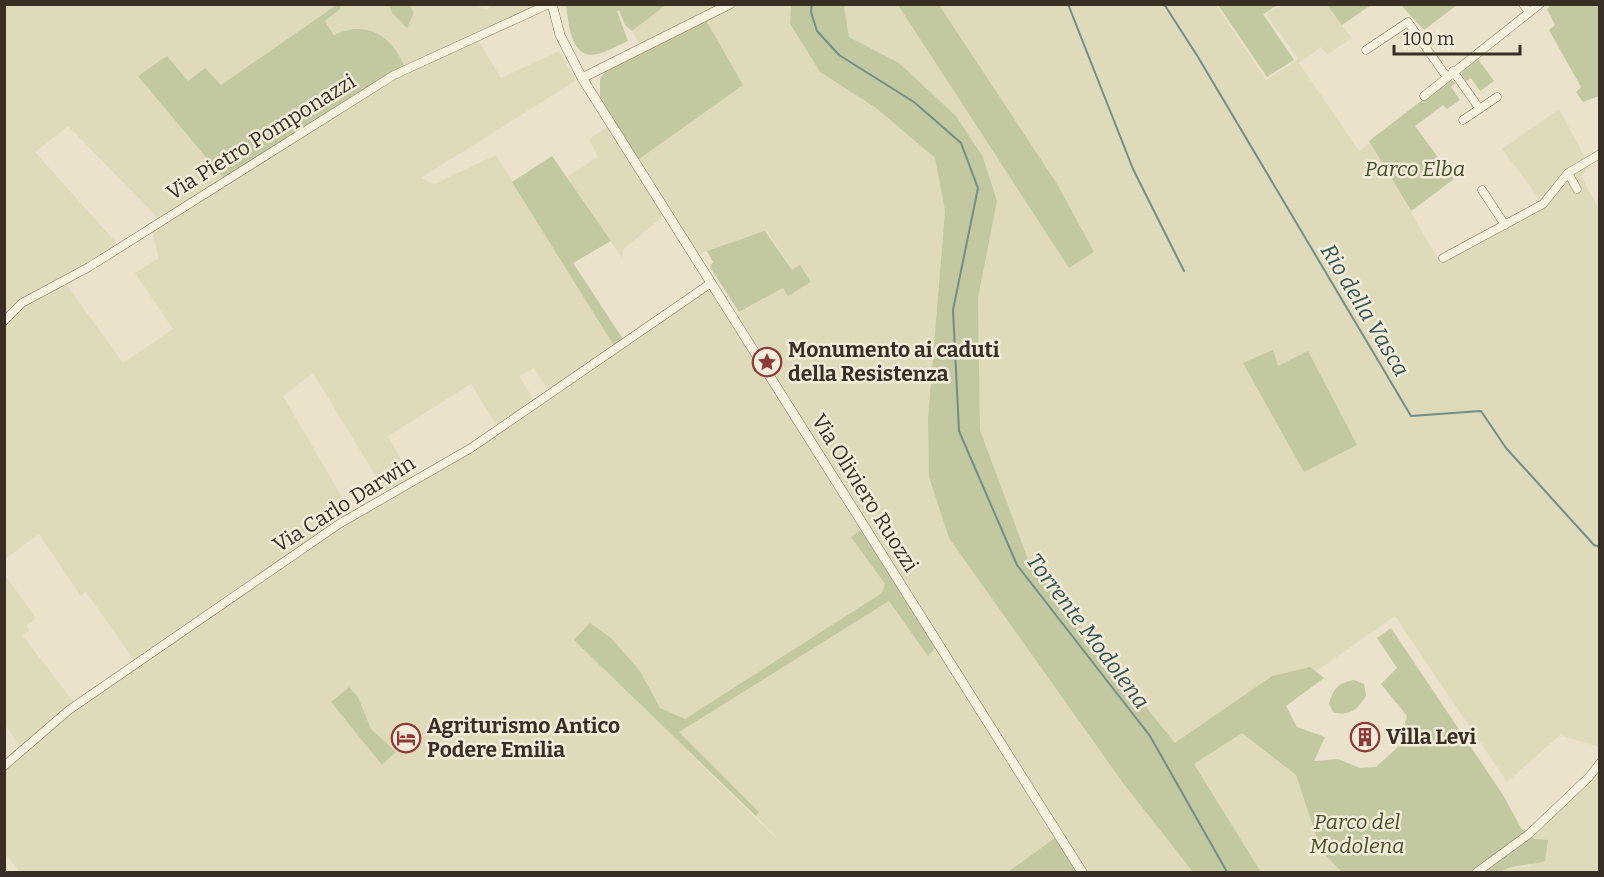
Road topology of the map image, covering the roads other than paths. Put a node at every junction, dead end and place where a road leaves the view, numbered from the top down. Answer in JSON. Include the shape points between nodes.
{"nodes":[{"id":1,"x":550,"y":4,"type":"edge"},
{"id":2,"x":730,"y":4,"type":"edge"},
{"id":3,"x":1523,"y":4,"type":"edge"},
{"id":4,"x":1540,"y":4,"type":"edge"},
{"id":5,"x":1529,"y":12,"type":"junction"},
{"id":6,"x":1366,"y":50,"type":"dead end"},
{"id":7,"x":1449,"y":74,"type":"junction"},
{"id":8,"x":582,"y":78,"type":"junction"},
{"id":9,"x":1424,"y":96,"type":"dead end"},
{"id":10,"x":1497,"y":97,"type":"dead end"},
{"id":11,"x":1479,"y":108,"type":"junction"},
{"id":12,"x":1463,"y":120,"type":"dead end"},
{"id":13,"x":1599,"y":154,"type":"edge"},
{"id":14,"x":1568,"y":173,"type":"junction"},
{"id":15,"x":1577,"y":189,"type":"dead end"},
{"id":16,"x":1482,"y":190,"type":"dead end"},
{"id":17,"x":1505,"y":225,"type":"junction"},
{"id":18,"x":1443,"y":258,"type":"dead end"},
{"id":19,"x":711,"y":283,"type":"junction"},
{"id":20,"x":4,"y":321,"type":"edge"},
{"id":21,"x":1599,"y":763,"type":"edge"},
{"id":22,"x":4,"y":766,"type":"edge"},
{"id":23,"x":1082,"y":873,"type":"edge"},
{"id":24,"x":1477,"y":873,"type":"edge"}],
"edges":[{"from":1,"to":8,"type":"street","name":"Via Oliviero Ruozzi","via":[[560,35]]},
{"from":1,"to":20,"type":"street","name":"Via Pietro Pomponazzi","via":[[394,75],[89,267],[22,303]]},
{"from":2,"to":8,"type":"street"},
{"from":3,"to":5,"type":"street"},
{"from":4,"to":5,"type":"street"},
{"from":5,"to":7,"type":"street"},
{"from":6,"to":7,"type":"street","via":[[1408,22]]},
{"from":7,"to":9,"type":"street"},
{"from":7,"to":11,"type":"street"},
{"from":8,"to":19,"type":"street","name":"Via Oliviero Ruozzi"},
{"from":10,"to":11,"type":"street"},
{"from":11,"to":12,"type":"street"},
{"from":13,"to":14,"type":"street"},
{"from":14,"to":15,"type":"street"},
{"from":14,"to":17,"type":"street","via":[[1543,204]]},
{"from":16,"to":17,"type":"street"},
{"from":17,"to":18,"type":"street"},
{"from":19,"to":22,"type":"street","name":"Via Carlo Darwin","via":[[471,448],[339,524],[69,710]]},
{"from":19,"to":23,"type":"street","name":"Via Oliviero Ruozzi"},
{"from":21,"to":24,"type":"street","via":[[1529,834]]}]}
